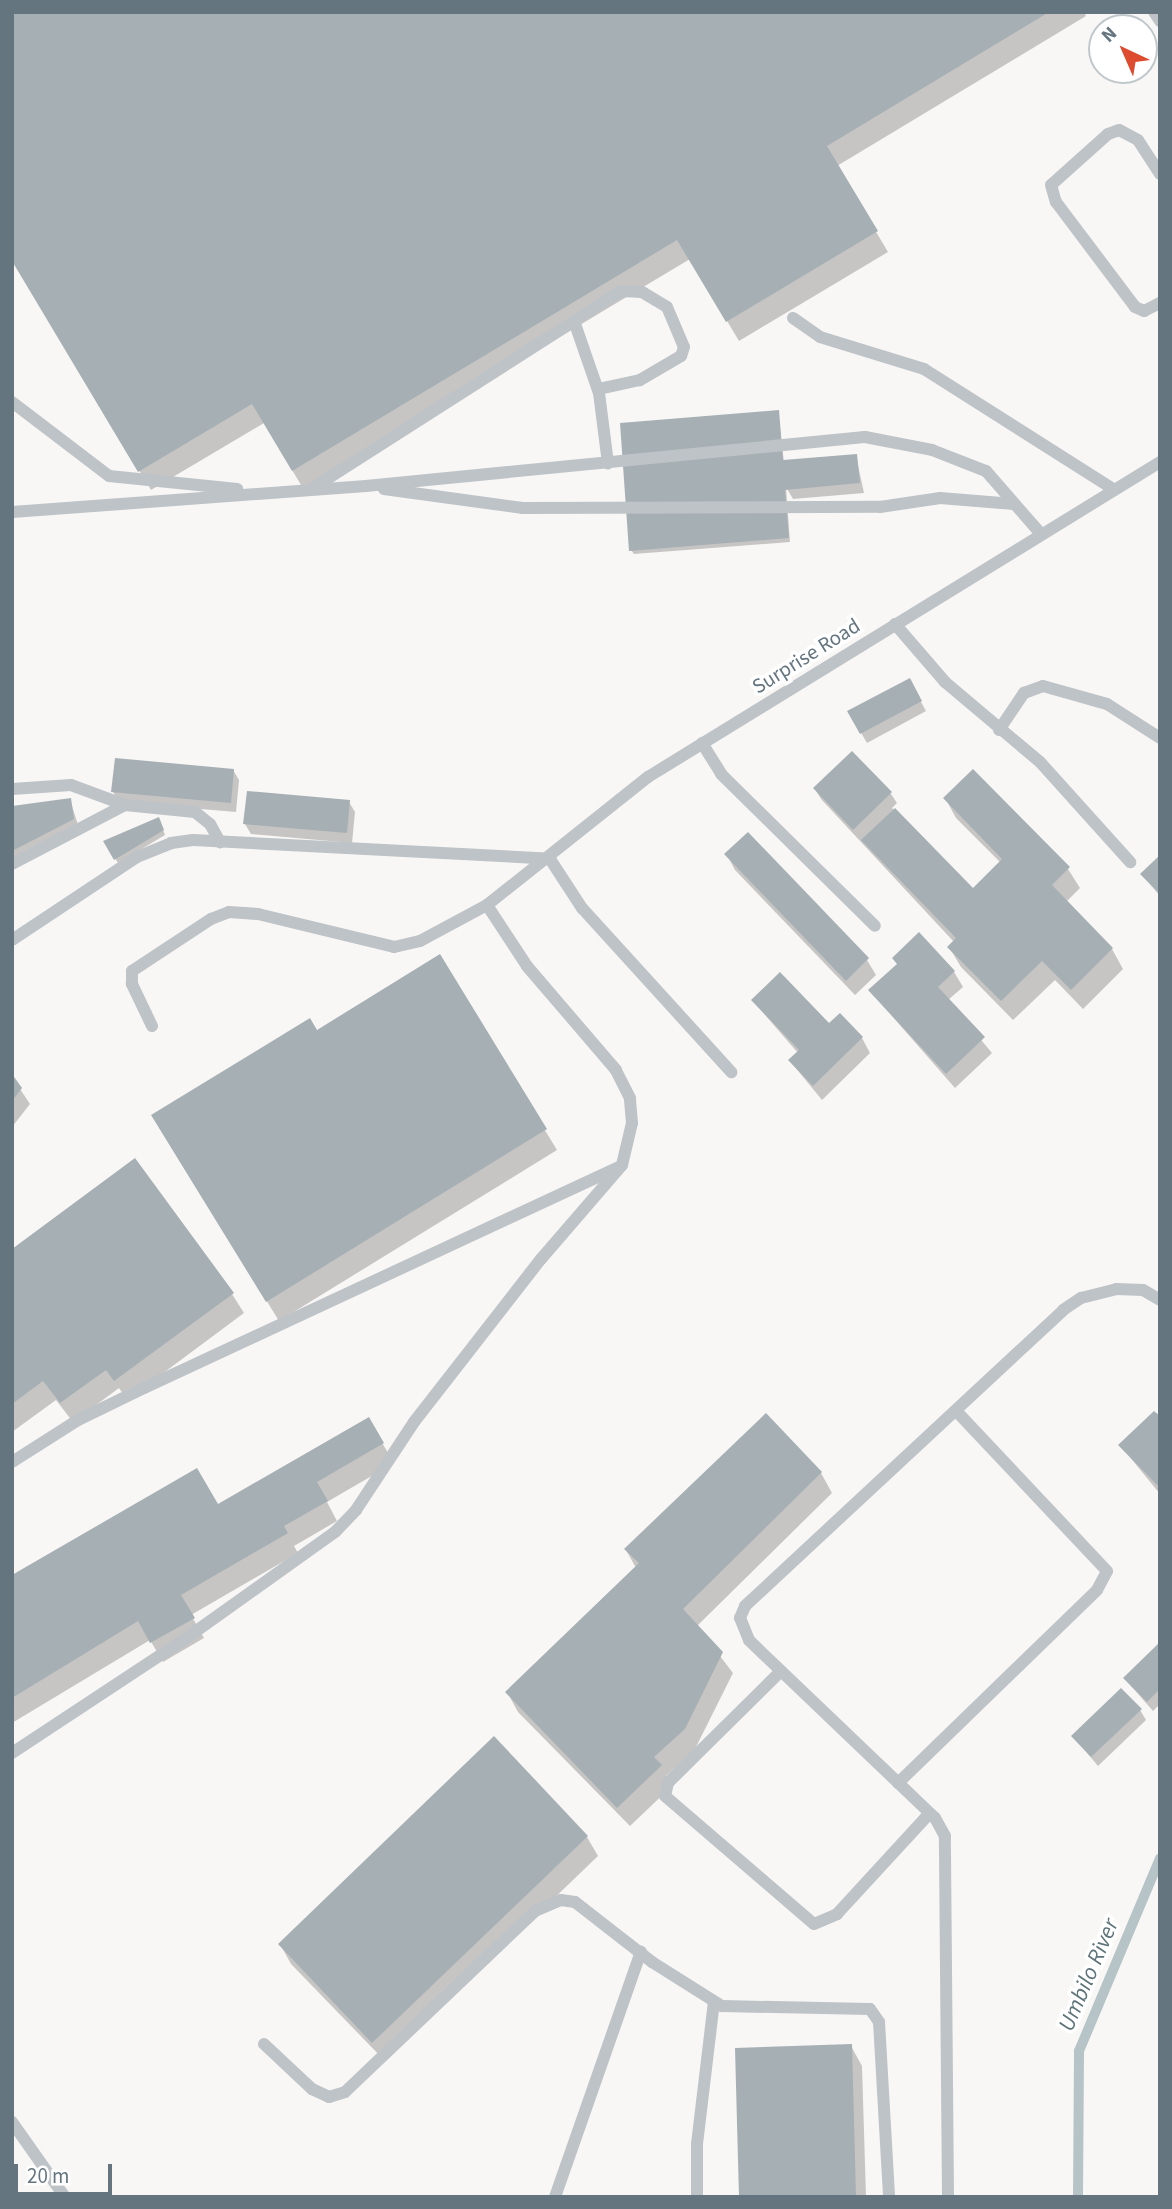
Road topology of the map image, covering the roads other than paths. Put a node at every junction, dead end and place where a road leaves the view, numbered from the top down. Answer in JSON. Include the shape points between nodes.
{"nodes":[{"id":1,"x":1154,"y":12,"type":"edge"},
{"id":2,"x":1160,"y":21,"type":"edge"},
{"id":3,"x":1160,"y":174,"type":"edge"},
{"id":4,"x":1160,"y":303,"type":"edge"},
{"id":5,"x":793,"y":318,"type":"dead end"},
{"id":6,"x":574,"y":321,"type":"junction"},
{"id":7,"x":598,"y":389,"type":"junction"},
{"id":8,"x":12,"y":402,"type":"edge"},
{"id":9,"x":1160,"y":462,"type":"edge"},
{"id":10,"x":608,"y":463,"type":"junction"},
{"id":11,"x":366,"y":486,"type":"junction"},
{"id":12,"x":312,"y":488,"type":"junction"},
{"id":13,"x":1113,"y":489,"type":"junction"},
{"id":14,"x":268,"y":492,"type":"junction"},
{"id":15,"x":1014,"y":503,"type":"junction"},
{"id":16,"x":12,"y":512,"type":"edge"},
{"id":17,"x":1041,"y":533,"type":"junction"},
{"id":18,"x":895,"y":624,"type":"junction"},
{"id":19,"x":999,"y":730,"type":"junction"},
{"id":20,"x":1160,"y":738,"type":"edge"},
{"id":21,"x":702,"y":743,"type":"junction"},
{"id":22,"x":12,"y":789,"type":"edge"},
{"id":23,"x":125,"y":805,"type":"junction"},
{"id":24,"x":220,"y":842,"type":"junction"},
{"id":25,"x":550,"y":859,"type":"junction"},
{"id":26,"x":1130,"y":862,"type":"dead end"},
{"id":27,"x":12,"y":864,"type":"edge"},
{"id":28,"x":487,"y":905,"type":"junction"},
{"id":29,"x":875,"y":926,"type":"dead end"},
{"id":30,"x":12,"y":940,"type":"edge"},
{"id":31,"x":152,"y":1026,"type":"dead end"},
{"id":32,"x":731,"y":1072,"type":"dead end"},
{"id":33,"x":622,"y":1165,"type":"junction"},
{"id":34,"x":1160,"y":1300,"type":"edge"},
{"id":35,"x":957,"y":1412,"type":"junction"},
{"id":36,"x":12,"y":1462,"type":"edge"},
{"id":37,"x":781,"y":1671,"type":"junction"},
{"id":38,"x":12,"y":1753,"type":"edge"},
{"id":39,"x":898,"y":1783,"type":"junction"},
{"id":40,"x":929,"y":1814,"type":"junction"},
{"id":41,"x":641,"y":1952,"type":"junction"},
{"id":42,"x":714,"y":2002,"type":"junction"},
{"id":43,"x":264,"y":2044,"type":"dead end"},
{"id":44,"x":12,"y":2122,"type":"edge"},
{"id":45,"x":65,"y":2197,"type":"edge"},
{"id":46,"x":555,"y":2197,"type":"edge"},
{"id":47,"x":697,"y":2197,"type":"edge"},
{"id":48,"x":889,"y":2197,"type":"edge"},
{"id":49,"x":948,"y":2197,"type":"edge"}],
"edges":[{"from":1,"to":2,"type":"lane"},
{"from":3,"to":4,"type":"lane","via":[[1138,140],[1119,130],[1108,134],[1051,185],[1056,202],[1135,307],[1144,311]]},
{"from":5,"to":13,"type":"lane","via":[[820,337],[923,369]]},
{"from":6,"to":7,"type":"lane"},
{"from":6,"to":7,"type":"lane","via":[[621,291],[642,292],[667,307],[684,347],[667,368]]},
{"from":6,"to":12,"type":"lane"},
{"from":7,"to":10,"type":"lane"},
{"from":8,"to":14,"type":"lane","via":[[109,476]]},
{"from":9,"to":13,"type":"lane","name":"Surprise Road"},
{"from":10,"to":11,"type":"lane"},
{"from":10,"to":15,"type":"lane","via":[[865,437],[932,450],[986,471]]},
{"from":11,"to":12,"type":"lane"},
{"from":11,"to":15,"type":"lane","via":[[523,508],[880,507],[940,498]]},
{"from":12,"to":14,"type":"lane"},
{"from":13,"to":17,"type":"lane","name":"Surprise Road"},
{"from":14,"to":16,"type":"lane"},
{"from":15,"to":17,"type":"lane"},
{"from":17,"to":18,"type":"lane","name":"Surprise Road"},
{"from":18,"to":19,"type":"lane","via":[[945,682]]},
{"from":18,"to":21,"type":"lane","name":"Surprise Road"},
{"from":19,"to":20,"type":"lane","via":[[1024,693],[1043,686],[1107,704]]},
{"from":19,"to":26,"type":"lane","via":[[1040,762]]},
{"from":21,"to":25,"type":"lane","name":"Surprise Road","via":[[609,806]]},
{"from":21,"to":29,"type":"lane","via":[[721,775]]},
{"from":22,"to":23,"type":"lane","via":[[71,785]]},
{"from":23,"to":24,"type":"lane","via":[[195,812],[210,824]]},
{"from":23,"to":27,"type":"lane"},
{"from":24,"to":25,"type":"lane"},
{"from":24,"to":30,"type":"lane","via":[[193,840],[151,849]]},
{"from":25,"to":28,"type":"lane","name":"Surprise Road"},
{"from":25,"to":32,"type":"lane","via":[[582,908]]},
{"from":28,"to":31,"type":"lane","name":"Surprise Road","via":[[406,947],[258,914],[229,912],[132,971],[132,984]]},
{"from":28,"to":33,"type":"lane","via":[[527,966],[616,1070],[629,1098],[632,1123]]},
{"from":33,"to":36,"type":"lane","via":[[78,1420]]},
{"from":33,"to":38,"type":"lane","via":[[507,1302],[414,1422],[356,1510],[335,1532],[185,1639]]},
{"from":34,"to":35,"type":"lane","via":[[1143,1290],[1116,1289],[1081,1298]]},
{"from":35,"to":37,"type":"lane","via":[[745,1606],[741,1629]]},
{"from":35,"to":39,"type":"lane","via":[[1107,1571],[1097,1590]]},
{"from":37,"to":39,"type":"lane"},
{"from":37,"to":40,"type":"lane","via":[[668,1783],[665,1796],[814,1924],[837,1914]]},
{"from":39,"to":40,"type":"lane"},
{"from":40,"to":49,"type":"lane","via":[[946,1836]]},
{"from":41,"to":42,"type":"lane"},
{"from":41,"to":43,"type":"lane","via":[[588,1909],[568,1901],[549,1902],[345,2092],[329,2097],[312,2089]]},
{"from":41,"to":46,"type":"lane"},
{"from":42,"to":47,"type":"lane","via":[[697,2144]]},
{"from":42,"to":48,"type":"lane","via":[[740,2008],[870,2010],[878,2022]]},
{"from":44,"to":45,"type":"lane"}]}
